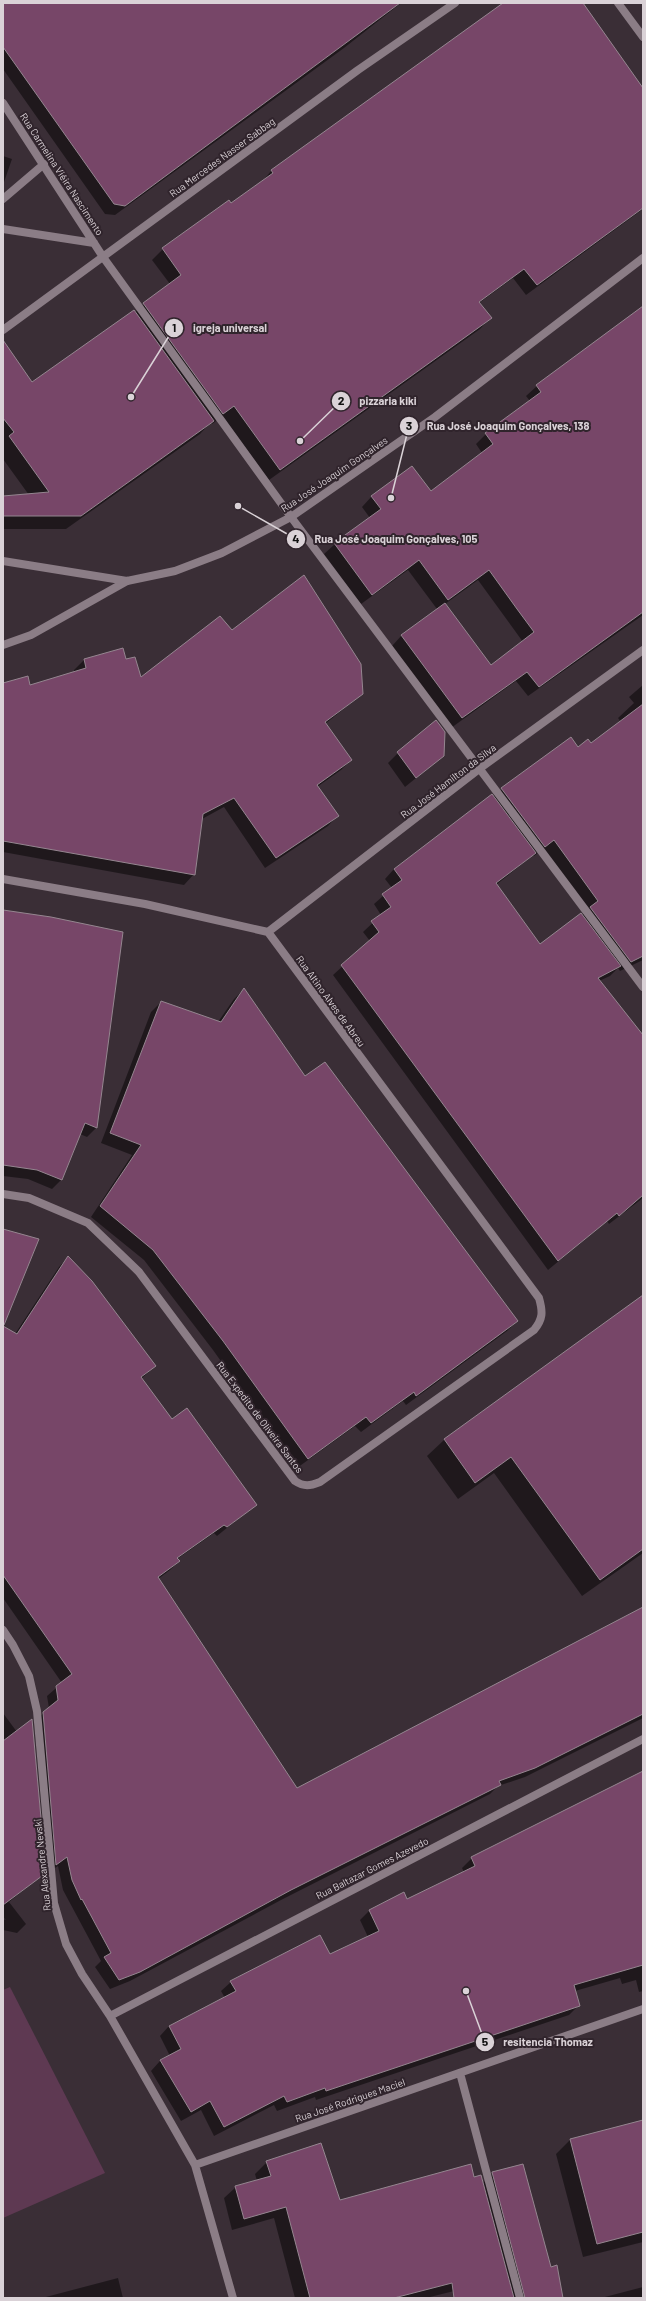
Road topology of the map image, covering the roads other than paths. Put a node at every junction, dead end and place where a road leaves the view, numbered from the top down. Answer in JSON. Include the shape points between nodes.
{"nodes":[{"id":1,"x":455,"y":3,"type":"edge"},
{"id":2,"x":618,"y":3,"type":"edge"},
{"id":3,"x":643,"y":37,"type":"edge"},
{"id":4,"x":3,"y":103,"type":"edge"},
{"id":5,"x":44,"y":164,"type":"junction"},
{"id":6,"x":3,"y":199,"type":"edge"},
{"id":7,"x":3,"y":229,"type":"edge"},
{"id":8,"x":94,"y":243,"type":"junction"},
{"id":9,"x":103,"y":257,"type":"junction"},
{"id":10,"x":643,"y":258,"type":"edge"},
{"id":11,"x":3,"y":330,"type":"edge"},
{"id":12,"x":291,"y":517,"type":"junction"},
{"id":13,"x":3,"y":561,"type":"edge"},
{"id":14,"x":127,"y":581,"type":"junction"},
{"id":15,"x":3,"y":645,"type":"edge"},
{"id":16,"x":643,"y":650,"type":"edge"},
{"id":17,"x":479,"y":769,"type":"junction"},
{"id":18,"x":3,"y":879,"type":"edge"},
{"id":19,"x":268,"y":932,"type":"junction"},
{"id":20,"x":643,"y":987,"type":"edge"},
{"id":21,"x":3,"y":1194,"type":"edge"},
{"id":22,"x":539,"y":1298,"type":"joint"},
{"id":23,"x":3,"y":1630,"type":"edge"},
{"id":24,"x":643,"y":1739,"type":"edge"},
{"id":25,"x":643,"y":2009,"type":"edge"},
{"id":26,"x":110,"y":2016,"type":"junction"},
{"id":27,"x":460,"y":2074,"type":"junction"},
{"id":28,"x":195,"y":2165,"type":"junction"},
{"id":29,"x":233,"y":2298,"type":"edge"},
{"id":30,"x":520,"y":2298,"type":"edge"}],
"edges":[{"from":1,"to":9,"type":"street","name":"Rua Mercedes Nasser Sabbag","via":[[358,70]]},
{"from":2,"to":3,"type":"street"},
{"from":4,"to":5,"type":"street","name":"Rua Carmelina Viêira Nascimento"},
{"from":5,"to":6,"type":"street"},
{"from":5,"to":8,"type":"street","name":"Rua Carmelina Viêira Nascimento"},
{"from":7,"to":8,"type":"street"},
{"from":8,"to":9,"type":"street","name":"Rua Carmelina Viêira Nascimento"},
{"from":9,"to":11,"type":"street","name":"Rua Mercedes Nasser Sabbag"},
{"from":9,"to":12,"type":"street","name":"Rua Carmelina Viêira Nascimento"},
{"from":10,"to":12,"type":"street","name":"Rua José Joaquim Gonçalves","via":[[435,417]]},
{"from":12,"to":14,"type":"street","name":"Rua José Joaquim Gonçalves","via":[[222,553],[175,570]]},
{"from":12,"to":17,"type":"street","name":"Rua Carmelina Viêira Nascimento"},
{"from":13,"to":14,"type":"street"},
{"from":14,"to":15,"type":"street","name":"Rua José Joaquim Gonçalves","via":[[30,635]]},
{"from":16,"to":17,"type":"street","name":"Rua José Hamilton da Silva"},
{"from":17,"to":19,"type":"street","name":"Rua José Hamilton da Silva"},
{"from":17,"to":20,"type":"street","name":"Rua Carmelina Viêira Nascimento"},
{"from":18,"to":19,"type":"street","via":[[145,904]]},
{"from":19,"to":22,"type":"street","name":"Rua Altino Alves de Abreu"},
{"from":21,"to":22,"type":"street","name":"Rua Expedito de Oliveira Santos","via":[[29,1198],[88,1224],[139,1272],[294,1480],[302,1485],[311,1486],[320,1482],[534,1330],[542,1321],[543,1309]]},
{"from":23,"to":26,"type":"street","name":"Rua Alexandre Nevski","via":[[28,1676],[37,1711],[54,1903],[66,1944]]},
{"from":24,"to":26,"type":"street","name":"Rua Baltazar Gomes Azevedo"},
{"from":25,"to":27,"type":"street","name":"Rua José Rodrigues Maciel"},
{"from":26,"to":28,"type":"street","name":"Rua Alexandre Nevski"},
{"from":27,"to":28,"type":"street","name":"Rua José Rodrigues Maciel"},
{"from":27,"to":30,"type":"street"},
{"from":28,"to":29,"type":"street"}]}
